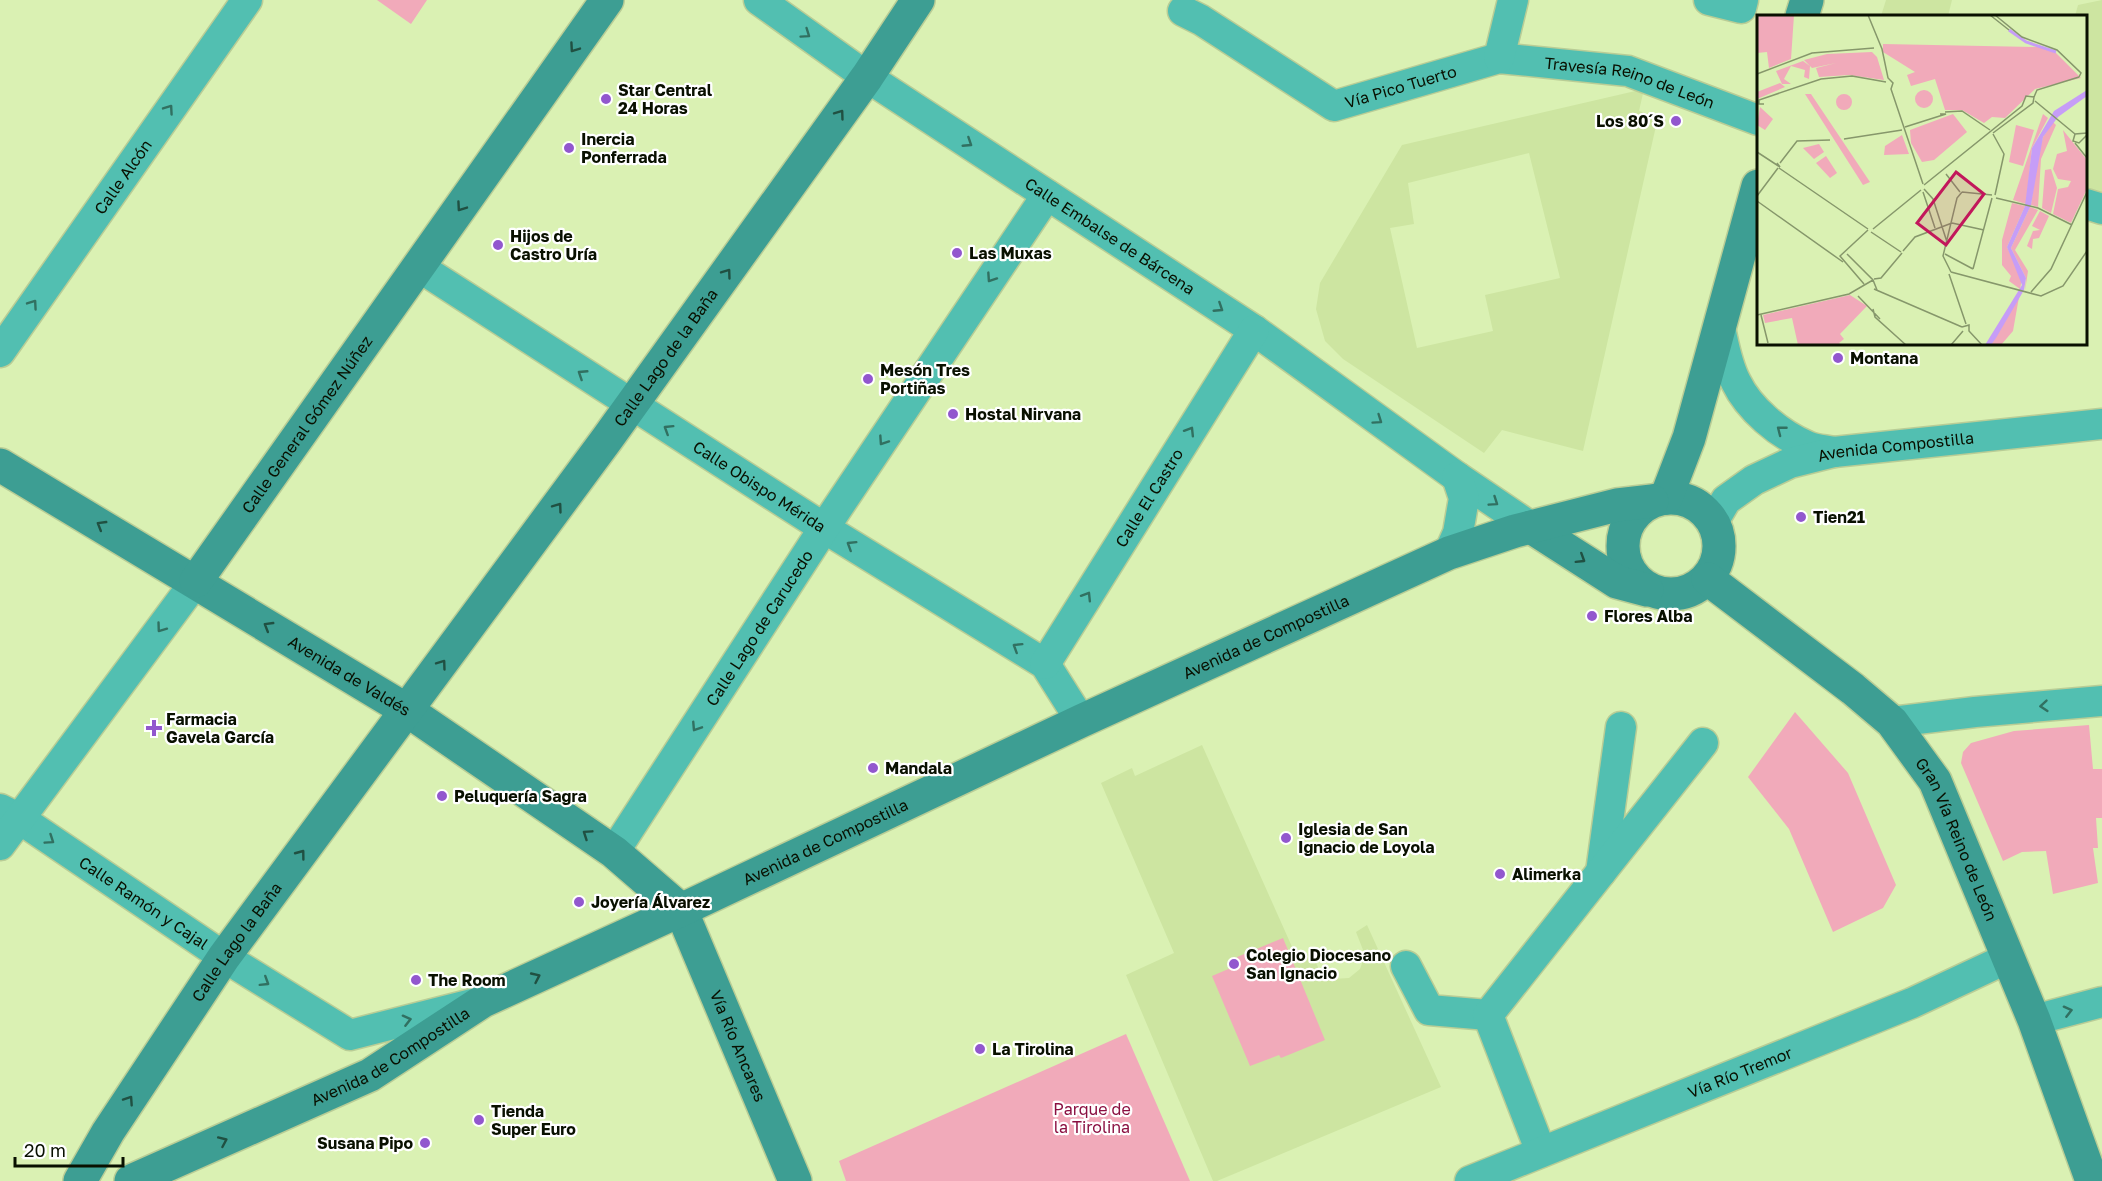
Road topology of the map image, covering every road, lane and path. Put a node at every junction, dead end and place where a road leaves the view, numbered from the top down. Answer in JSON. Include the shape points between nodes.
{"nodes":[{"id":1,"x":247,"y":0,"type":"edge"},
{"id":2,"x":608,"y":0,"type":"edge"},
{"id":3,"x":759,"y":0,"type":"edge"},
{"id":4,"x":918,"y":0,"type":"edge"},
{"id":5,"x":1513,"y":0,"type":"edge"},
{"id":6,"x":1709,"y":0,"type":"edge"},
{"id":7,"x":1743,"y":0,"type":"edge"},
{"id":8,"x":1807,"y":0,"type":"edge"},
{"id":9,"x":1184,"y":11,"type":"dead end"},
{"id":10,"x":1802,"y":15,"type":"edge"},
{"id":11,"x":1499,"y":58,"type":"junction"},
{"id":12,"x":867,"y":77,"type":"junction"},
{"id":13,"x":1757,"y":120,"type":"edge"},
{"id":14,"x":1757,"y":190,"type":"edge"},
{"id":15,"x":1047,"y":195,"type":"junction"},
{"id":16,"x":2087,"y":205,"type":"edge"},
{"id":17,"x":2102,"y":209,"type":"edge"},
{"id":18,"x":419,"y":267,"type":"junction"},
{"id":19,"x":1720,"y":328,"type":"junction"},
{"id":20,"x":1254,"y":330,"type":"junction"},
{"id":21,"x":0,"y":351,"type":"edge"},
{"id":22,"x":631,"y":405,"type":"junction"},
{"id":23,"x":2102,"y":424,"type":"edge"},
{"id":24,"x":1834,"y":452,"type":"junction"},
{"id":25,"x":0,"y":465,"type":"edge"},
{"id":26,"x":1457,"y":477,"type":"junction"},
{"id":27,"x":1669,"y":499,"type":"junction"},
{"id":28,"x":1713,"y":522,"type":"junction"},
{"id":29,"x":1531,"y":527,"type":"junction"},
{"id":30,"x":824,"y":528,"type":"junction"},
{"id":31,"x":1449,"y":553,"type":"junction"},
{"id":32,"x":1708,"y":579,"type":"junction"},
{"id":33,"x":196,"y":581,"type":"junction"},
{"id":34,"x":1653,"y":591,"type":"junction"},
{"id":35,"x":1045,"y":664,"type":"junction"},
{"id":36,"x":2102,"y":700,"type":"edge"},
{"id":37,"x":408,"y":711,"type":"junction"},
{"id":38,"x":1081,"y":721,"type":"junction"},
{"id":39,"x":1892,"y":722,"type":"junction"},
{"id":40,"x":1621,"y":727,"type":"dead end"},
{"id":41,"x":1703,"y":743,"type":"dead end"},
{"id":42,"x":10,"y":814,"type":"edge"},
{"id":43,"x":0,"y":845,"type":"edge"},
{"id":44,"x":614,"y":852,"type":"junction"},
{"id":45,"x":1600,"y":872,"type":"junction"},
{"id":46,"x":681,"y":910,"type":"junction"},
{"id":47,"x":224,"y":957,"type":"junction"},
{"id":48,"x":2008,"y":958,"type":"junction"},
{"id":49,"x":1406,"y":966,"type":"dead end"},
{"id":50,"x":483,"y":1001,"type":"junction"},
{"id":51,"x":2102,"y":1002,"type":"edge"},
{"id":52,"x":1488,"y":1015,"type":"junction"},
{"id":53,"x":2034,"y":1020,"type":"junction"},
{"id":54,"x":1541,"y":1152,"type":"junction"},
{"id":55,"x":80,"y":1181,"type":"edge"},
{"id":56,"x":131,"y":1181,"type":"edge"},
{"id":57,"x":795,"y":1181,"type":"edge"},
{"id":58,"x":1470,"y":1181,"type":"edge"},
{"id":59,"x":2092,"y":1181,"type":"edge"}],
"edges":[{"from":21,"to":1,"type":"street","name":"Calle Alcón","one_way":true},
{"from":2,"to":18,"type":"street","name":"Calle General Gómez Núñez","one_way":true},
{"from":3,"to":12,"type":"street","name":"Calle Embalse de Bárcena","one_way":true},
{"from":4,"to":12,"type":"street","name":"Calle Lago de la Baña"},
{"from":5,"to":11,"type":"street"},
{"from":6,"to":7,"type":"street","via":[[1741,8]]},
{"from":8,"to":10,"type":"street"},
{"from":9,"to":11,"type":"street","name":"Vía Pico Tuerto","via":[[1334,106]]},
{"from":11,"to":13,"type":"street","name":"Travesía Reino de León","via":[[1628,71]]},
{"from":12,"to":15,"type":"street","name":"Calle Embalse de Bárcena","one_way":true},
{"from":22,"to":12,"type":"street","name":"Calle Lago de la Baña","one_way":true},
{"from":14,"to":19,"type":"street"},
{"from":15,"to":20,"type":"street","name":"Calle Embalse de Bárcena","one_way":true},
{"from":15,"to":30,"type":"street","name":"Calle Lago de Carucedo","one_way":true},
{"from":16,"to":17,"type":"street"},
{"from":22,"to":18,"type":"street","name":"Calle Obispo Mérida","one_way":true},
{"from":18,"to":33,"type":"street","name":"Calle General Gómez Núñez"},
{"from":24,"to":19,"type":"street","one_way":true,"via":[[1809,447],[1783,434],[1752,405],[1736,382]]},
{"from":19,"to":27,"type":"street","via":[[1698,438]]},
{"from":20,"to":26,"type":"street","name":"Calle Embalse de Bárcena","one_way":true},
{"from":35,"to":20,"type":"street","name":"Calle El Castro","one_way":true},
{"from":30,"to":22,"type":"street","name":"Calle Obispo Mérida","one_way":true},
{"from":37,"to":22,"type":"street","name":"Calle Lago de la Baña","one_way":true},
{"from":23,"to":24,"type":"street","name":"Avenida Compostilla"},
{"from":24,"to":28,"type":"street","name":"Avenida Compostilla","via":[[1790,463],[1754,480],[1726,500]]},
{"from":33,"to":25,"type":"street","name":"Avenida de Valdés","one_way":true},
{"from":26,"to":29,"type":"street","name":"Calle Embalse de Bárcena","one_way":true},
{"from":26,"to":31,"type":"street","via":[[1464,498],[1458,533]]},
{"from":27,"to":28,"type":"street","via":[[1704,510]]},
{"from":27,"to":29,"type":"street","name":"Avenida de Compostilla","via":[[1617,505]]},
{"from":27,"to":34,"type":"street","via":[[1639,511],[1627,524],[1623,541],[1625,562],[1636,580]]},
{"from":28,"to":32,"type":"street","via":[[1719,551]]},
{"from":29,"to":31,"type":"street","name":"Avenida de Compostilla"},
{"from":29,"to":34,"type":"street","one_way":true,"via":[[1617,582]]},
{"from":35,"to":30,"type":"street","name":"Calle Obispo Mérida","one_way":true},
{"from":30,"to":44,"type":"street","name":"Calle Lago de Carucedo","one_way":true},
{"from":31,"to":38,"type":"street","name":"Avenida de Compostilla"},
{"from":32,"to":34,"type":"street","via":[[1683,594]]},
{"from":32,"to":39,"type":"street","name":"Gran Vía Reino de León"},
{"from":37,"to":33,"type":"street","name":"Avenida de Valdés","one_way":true},
{"from":33,"to":42,"type":"street","name":"Calle General Gómez Núñez","one_way":true},
{"from":35,"to":38,"type":"street","name":"Calle Obispo Mérida"},
{"from":36,"to":39,"type":"street","one_way":true},
{"from":44,"to":37,"type":"street","name":"Avenida de Valdés","one_way":true},
{"from":47,"to":37,"type":"street","name":"Calle Lago la Baña","one_way":true},
{"from":38,"to":46,"type":"street","name":"Avenida de Compostilla"},
{"from":39,"to":48,"type":"street","name":"Gran Vía Reino de León","via":[[1935,781]]},
{"from":40,"to":45,"type":"street"},
{"from":41,"to":45,"type":"street"},
{"from":42,"to":43,"type":"street","name":"Calle General Gómez Núñez"},
{"from":42,"to":47,"type":"street","name":"Calle Ramón y Cajal","one_way":true},
{"from":44,"to":46,"type":"street","name":"Avenida de Valdés"},
{"from":45,"to":52,"type":"street"},
{"from":50,"to":46,"type":"street","name":"Avenida de Compostilla","one_way":true},
{"from":46,"to":57,"type":"street","name":"Vía Río Ancares"},
{"from":47,"to":50,"type":"street","name":"Calle Ramón y Cajal","one_way":true,"via":[[350,1035]]},
{"from":55,"to":47,"type":"street","name":"Calle Lago la Baña","one_way":true},
{"from":48,"to":53,"type":"street","name":"Gran Vía Reino de León"},
{"from":48,"to":54,"type":"street","name":"Vía Río Tremor","via":[[1912,1003]]},
{"from":49,"to":52,"type":"street","via":[[1429,1010]]},
{"from":56,"to":50,"type":"street","name":"Avenida de Compostilla","one_way":true,"via":[[370,1075]]},
{"from":53,"to":51,"type":"street","one_way":true},
{"from":52,"to":54,"type":"street"},
{"from":53,"to":59,"type":"street","name":"Gran Vía Reino de León"},
{"from":54,"to":58,"type":"street","name":"Vía Río Tremor"}]}
